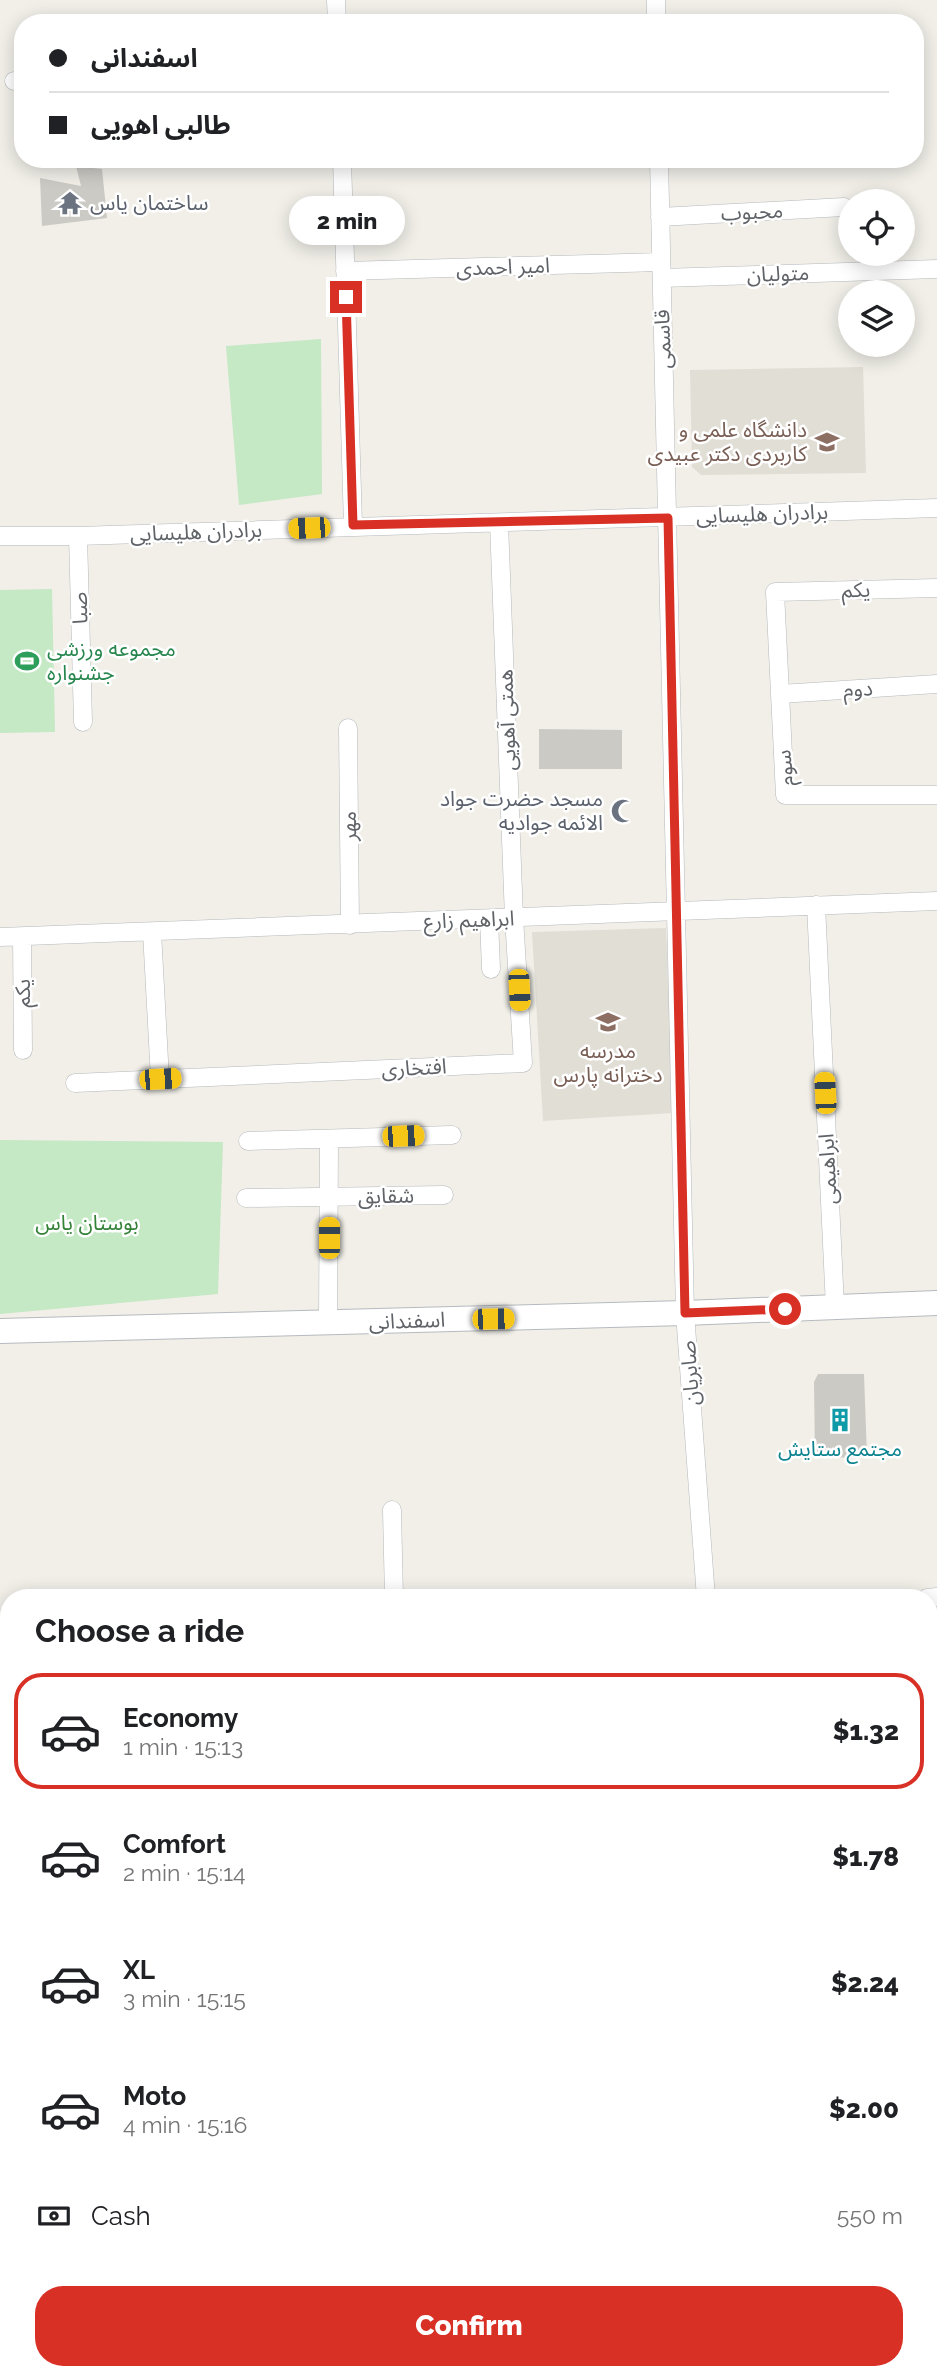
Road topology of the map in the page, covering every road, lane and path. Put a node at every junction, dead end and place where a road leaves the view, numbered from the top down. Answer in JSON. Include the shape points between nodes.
{"nodes":[{"id":1,"x":342,"y":168,"type":"edge"},
{"id":2,"x":659,"y":168,"type":"edge"},
{"id":3,"x":838,"y":207,"type":"edge"},
{"id":4,"x":660,"y":217,"type":"junction"},
{"id":5,"x":838,"y":263,"type":"edge"},
{"id":6,"x":910,"y":266,"type":"edge"},
{"id":7,"x":937,"y":269,"type":"edge"},
{"id":8,"x":661,"y":270,"type":"junction"},
{"id":9,"x":345,"y":271,"type":"junction"},
{"id":10,"x":937,"y":508,"type":"edge"},
{"id":11,"x":668,"y":518,"type":"junction"},
{"id":12,"x":499,"y":523,"type":"junction"},
{"id":13,"x":353,"y":525,"type":"junction"},
{"id":14,"x":0,"y":536,"type":"edge"},
{"id":15,"x":78,"y":536,"type":"junction"},
{"id":16,"x":937,"y":588,"type":"edge"},
{"id":17,"x":775,"y":592,"type":"joint"},
{"id":18,"x":937,"y":684,"type":"edge"},
{"id":19,"x":780,"y":694,"type":"junction"},
{"id":20,"x":83,"y":722,"type":"dead end"},
{"id":21,"x":348,"y":728,"type":"dead end"},
{"id":22,"x":937,"y":796,"type":"edge"},
{"id":23,"x":937,"y":901,"type":"edge"},
{"id":24,"x":816,"y":905,"type":"junction"},
{"id":25,"x":677,"y":912,"type":"junction"},
{"id":26,"x":514,"y":918,"type":"junction"},
{"id":27,"x":489,"y":919,"type":"junction"},
{"id":28,"x":350,"y":925,"type":"junction"},
{"id":29,"x":152,"y":932,"type":"junction"},
{"id":30,"x":0,"y":937,"type":"edge"},
{"id":31,"x":22,"y":937,"type":"junction"},
{"id":32,"x":491,"y":969,"type":"dead end"},
{"id":33,"x":23,"y":1050,"type":"dead end"},
{"id":34,"x":160,"y":1079,"type":"junction"},
{"id":35,"x":75,"y":1083,"type":"dead end"},
{"id":36,"x":452,"y":1135,"type":"dead end"},
{"id":37,"x":329,"y":1139,"type":"junction"},
{"id":38,"x":248,"y":1141,"type":"dead end"},
{"id":39,"x":443,"y":1195,"type":"dead end"},
{"id":40,"x":329,"y":1197,"type":"junction"},
{"id":41,"x":246,"y":1198,"type":"dead end"},
{"id":42,"x":937,"y":1303,"type":"edge"},
{"id":43,"x":835,"y":1307,"type":"junction"},
{"id":44,"x":685,"y":1313,"type":"junction"},
{"id":45,"x":328,"y":1323,"type":"junction"},
{"id":46,"x":1,"y":1333,"type":"edge"},
{"id":47,"x":393,"y":1510,"type":"dead end"},
{"id":48,"x":394,"y":1589,"type":"edge"},
{"id":49,"x":705,"y":1589,"type":"edge"}],
"edges":[{"from":1,"to":9,"type":"street"},
{"from":2,"to":4,"type":"street","name":"قاسمی"},
{"from":3,"to":4,"type":"street","name":"محبوب"},
{"from":4,"to":8,"type":"street","name":"قاسمی"},
{"from":5,"to":8,"type":"street","name":"متولیان"},
{"from":6,"to":7,"type":"street","name":"متولیان"},
{"from":8,"to":9,"type":"street","name":"امیر احمدی"},
{"from":8,"to":11,"type":"street","name":"قاسمی"},
{"from":9,"to":13,"type":"street"},
{"from":10,"to":11,"type":"street","name":"برادران هلیسایی"},
{"from":11,"to":12,"type":"street","name":"برادران هلیسایی"},
{"from":11,"to":25,"type":"street","name":"صابریان"},
{"from":12,"to":13,"type":"street","name":"برادران هلیسایی"},
{"from":12,"to":26,"type":"street","name":"همتی آهویی"},
{"from":13,"to":15,"type":"street","name":"برادران هلیسایی"},
{"from":14,"to":15,"type":"street","name":"برادران هلیسایی"},
{"from":15,"to":20,"type":"street","name":"صبا"},
{"from":16,"to":17,"type":"street","name":"یکم"},
{"from":17,"to":19,"type":"street","name":"سوم"},
{"from":18,"to":19,"type":"street","name":"دوم"},
{"from":19,"to":22,"type":"street","name":"سوم","via":[[785,795]]},
{"from":21,"to":28,"type":"street","name":"مهر"},
{"from":23,"to":24,"type":"street","name":"ابراهیم زارع"},
{"from":24,"to":25,"type":"street","name":"ابراهیم زارع"},
{"from":24,"to":43,"type":"street","name":"ابراهیمی"},
{"from":25,"to":26,"type":"street","name":"ابراهیم زارع"},
{"from":25,"to":44,"type":"street","name":"صابریان"},
{"from":26,"to":27,"type":"street","name":"ابراهیم زارع"},
{"from":26,"to":34,"type":"street","name":"افتخاری","via":[[523,1063]]},
{"from":27,"to":28,"type":"street","name":"ابراهیم زارع"},
{"from":27,"to":32,"type":"street"},
{"from":28,"to":29,"type":"street","name":"ابراهیم زارع"},
{"from":29,"to":31,"type":"street","name":"ابراهیم زارع"},
{"from":29,"to":34,"type":"street"},
{"from":30,"to":31,"type":"street","name":"ابراهیم زارع"},
{"from":31,"to":33,"type":"street","name":"یکم"},
{"from":34,"to":35,"type":"street","name":"افتخاری"},
{"from":36,"to":37,"type":"street"},
{"from":37,"to":38,"type":"street"},
{"from":37,"to":40,"type":"street","name":"شقایق"},
{"from":39,"to":40,"type":"street","name":"شقایق"},
{"from":40,"to":41,"type":"street","name":"شقایق"},
{"from":40,"to":45,"type":"street","name":"شقایق"},
{"from":42,"to":43,"type":"main road","name":"اسفندانی"},
{"from":43,"to":44,"type":"main road","name":"اسفندانی"},
{"from":44,"to":45,"type":"main road","name":"اسفندانی"},
{"from":44,"to":49,"type":"street","name":"صابریان"},
{"from":45,"to":46,"type":"main road","name":"اسفندانی"},
{"from":47,"to":48,"type":"street"}]}
